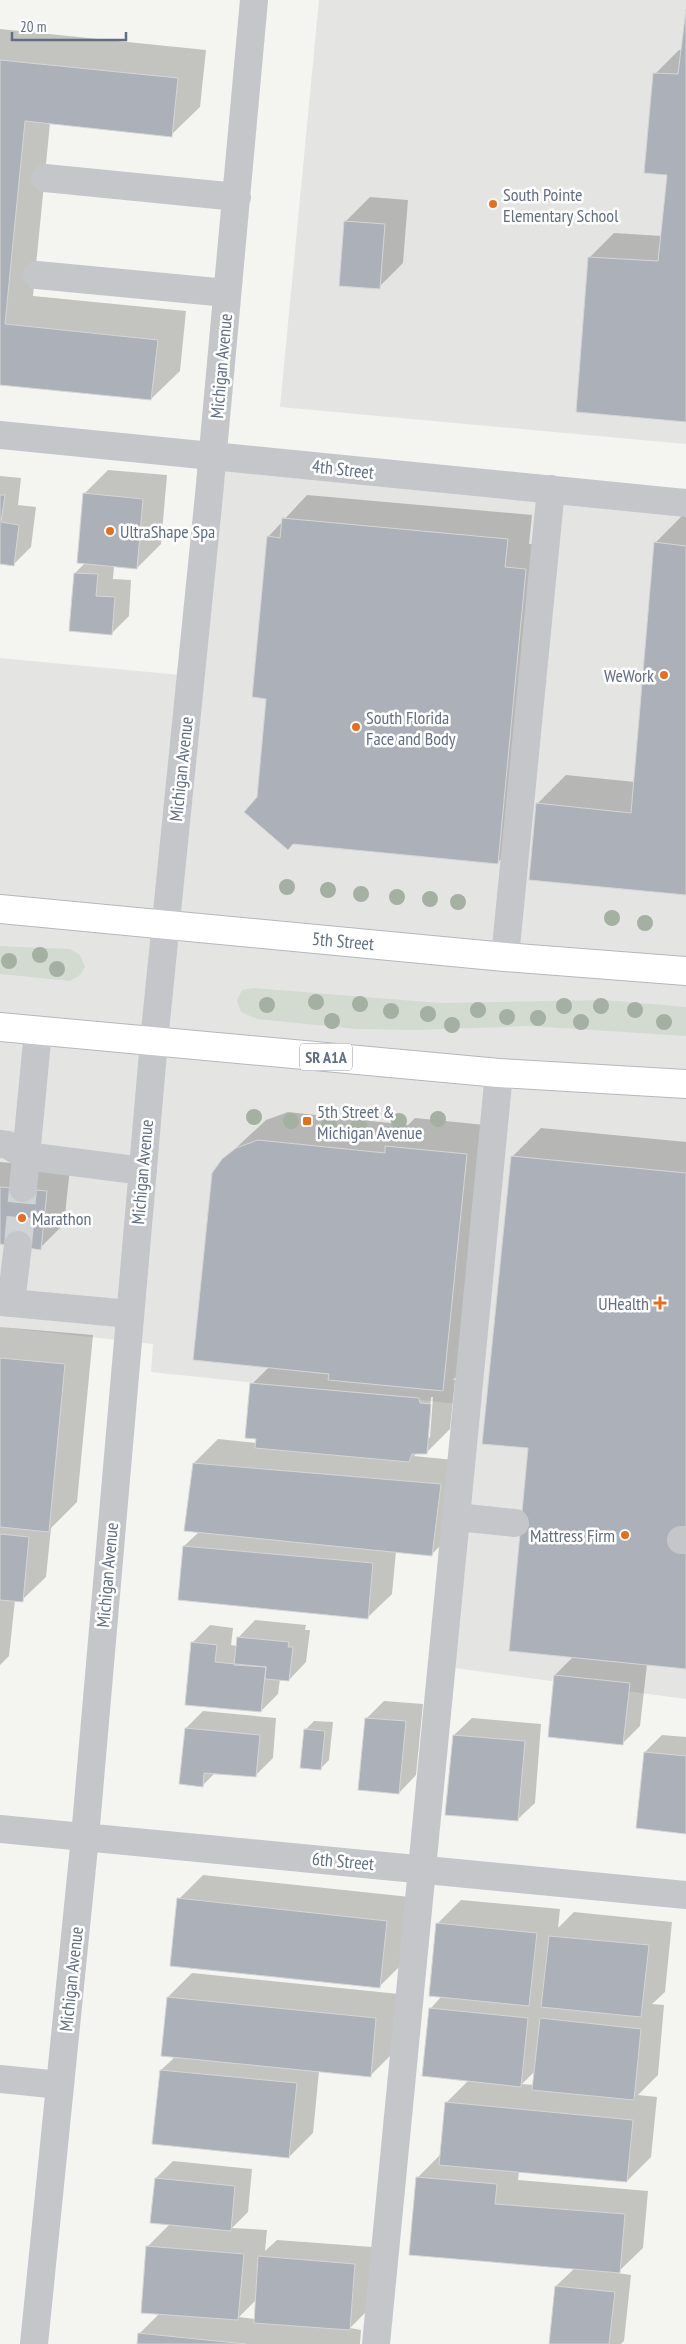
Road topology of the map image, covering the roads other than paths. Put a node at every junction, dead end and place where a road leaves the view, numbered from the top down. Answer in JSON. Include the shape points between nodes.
{"nodes":[{"id":1,"x":254,"y":0,"type":"edge"},
{"id":2,"x":45,"y":178,"type":"dead end"},
{"id":3,"x":237,"y":198,"type":"junction"},
{"id":4,"x":37,"y":275,"type":"dead end"},
{"id":5,"x":227,"y":294,"type":"junction"},
{"id":6,"x":0,"y":435,"type":"edge"},
{"id":7,"x":212,"y":456,"type":"junction"},
{"id":8,"x":551,"y":490,"type":"junction"},
{"id":9,"x":686,"y":503,"type":"edge"},
{"id":10,"x":0,"y":908,"type":"edge"},
{"id":11,"x":166,"y":924,"type":"junction"},
{"id":12,"x":505,"y":956,"type":"junction"},
{"id":13,"x":686,"y":971,"type":"edge"},
{"id":14,"x":0,"y":1027,"type":"edge"},
{"id":15,"x":38,"y":1031,"type":"junction"},
{"id":16,"x":154,"y":1041,"type":"junction"},
{"id":17,"x":499,"y":1073,"type":"junction"},
{"id":18,"x":686,"y":1084,"type":"edge"},
{"id":19,"x":0,"y":1144,"type":"edge"},
{"id":20,"x":26,"y":1156,"type":"junction"},
{"id":21,"x":143,"y":1170,"type":"junction"},
{"id":22,"x":23,"y":1188,"type":"tunnel mouth"},
{"id":23,"x":18,"y":1245,"type":"tunnel mouth"},
{"id":24,"x":5,"y":1302,"type":"edge"},
{"id":25,"x":130,"y":1314,"type":"junction"},
{"id":26,"x":457,"y":1517,"type":"junction"},
{"id":27,"x":515,"y":1523,"type":"dead end"},
{"id":28,"x":0,"y":1828,"type":"edge"},
{"id":29,"x":85,"y":1837,"type":"junction"},
{"id":30,"x":422,"y":1868,"type":"junction"},
{"id":31,"x":686,"y":1894,"type":"edge"},
{"id":32,"x":0,"y":2079,"type":"edge"},
{"id":33,"x":60,"y":2085,"type":"junction"},
{"id":34,"x":34,"y":2344,"type":"edge"},
{"id":35,"x":376,"y":2344,"type":"edge"}],
"edges":[{"from":1,"to":3,"type":"street","name":"Michigan Avenue"},
{"from":2,"to":3,"type":"street"},
{"from":3,"to":5,"type":"street","name":"Michigan Avenue"},
{"from":4,"to":5,"type":"street"},
{"from":5,"to":7,"type":"street","name":"Michigan Avenue"},
{"from":6,"to":7,"type":"street","name":"4th Street"},
{"from":7,"to":8,"type":"street","name":"4th Street"},
{"from":7,"to":11,"type":"street","name":"Michigan Avenue"},
{"from":8,"to":9,"type":"street","name":"4th Street"},
{"from":8,"to":12,"type":"street"},
{"from":10,"to":11,"type":"main road","name":"5th Street"},
{"from":11,"to":12,"type":"main road","name":"5th Street"},
{"from":11,"to":16,"type":"street","name":"Michigan Avenue"},
{"from":12,"to":13,"type":"main road","name":"5th Street"},
{"from":14,"to":15,"type":"main road","number":"SR A1A"},
{"from":15,"to":16,"type":"main road","number":"SR A1A"},
{"from":15,"to":20,"type":"street"},
{"from":16,"to":17,"type":"main road","number":"SR A1A"},
{"from":16,"to":21,"type":"street","name":"Michigan Avenue"},
{"from":17,"to":18,"type":"main road","number":"SR A1A"},
{"from":17,"to":26,"type":"street"},
{"from":19,"to":20,"type":"street"},
{"from":20,"to":21,"type":"street"},
{"from":20,"to":22,"type":"street"},
{"from":21,"to":25,"type":"street","name":"Michigan Avenue"},
{"from":23,"to":24,"type":"street"},
{"from":24,"to":25,"type":"street"},
{"from":25,"to":29,"type":"street","name":"Michigan Avenue"},
{"from":26,"to":27,"type":"street"},
{"from":26,"to":30,"type":"street"},
{"from":28,"to":29,"type":"street","name":"6th Street"},
{"from":29,"to":30,"type":"street","name":"6th Street"},
{"from":29,"to":33,"type":"street","name":"Michigan Avenue"},
{"from":30,"to":31,"type":"street","name":"6th Street"},
{"from":30,"to":35,"type":"street"},
{"from":32,"to":33,"type":"street"},
{"from":33,"to":34,"type":"street","name":"Michigan Avenue"}]}
